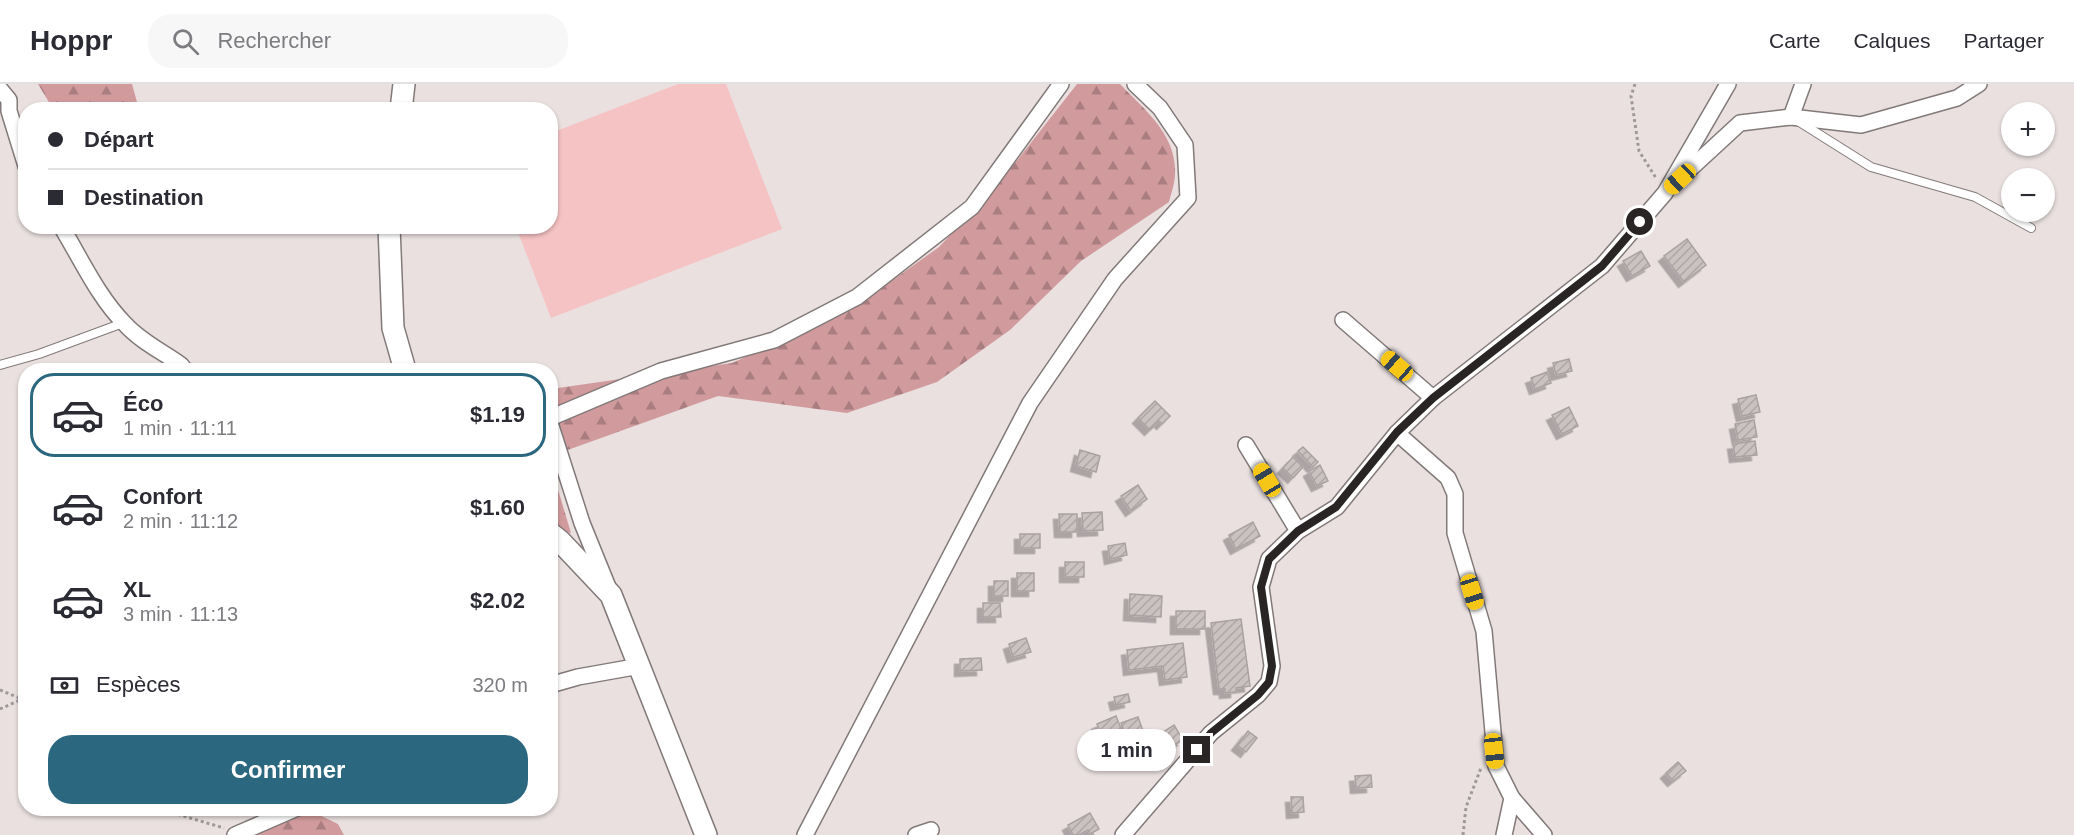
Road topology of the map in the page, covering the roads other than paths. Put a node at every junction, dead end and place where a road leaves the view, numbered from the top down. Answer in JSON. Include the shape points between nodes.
{"nodes":[{"id":1,"x":404,"y":84,"type":"edge"},
{"id":2,"x":1061,"y":84,"type":"edge"},
{"id":3,"x":1135,"y":84,"type":"edge"},
{"id":4,"x":1728,"y":84,"type":"edge"},
{"id":5,"x":1803,"y":84,"type":"edge"},
{"id":6,"x":1978,"y":84,"type":"edge"},
{"id":7,"x":0,"y":89,"type":"edge"},
{"id":8,"x":401,"y":102,"type":"edge"},
{"id":9,"x":1791,"y":117,"type":"junction"},
{"id":10,"x":18,"y":140,"type":"edge"},
{"id":11,"x":1665,"y":193,"type":"junction"},
{"id":12,"x":2031,"y":228,"type":"dead end"},
{"id":13,"x":66,"y":234,"type":"edge"},
{"id":14,"x":389,"y":234,"type":"edge"},
{"id":15,"x":1343,"y":320,"type":"dead end"},
{"id":16,"x":123,"y":323,"type":"junction"},
{"id":17,"x":179,"y":363,"type":"edge"},
{"id":18,"x":403,"y":363,"type":"edge"},
{"id":19,"x":0,"y":365,"type":"edge"},
{"id":20,"x":1433,"y":398,"type":"junction"},
{"id":21,"x":558,"y":415,"type":"edge"},
{"id":22,"x":1397,"y":432,"type":"junction"},
{"id":23,"x":1246,"y":445,"type":"dead end"},
{"id":24,"x":558,"y":448,"type":"edge"},
{"id":25,"x":1298,"y":531,"type":"junction"},
{"id":26,"x":558,"y":539,"type":"edge"},
{"id":27,"x":611,"y":595,"type":"junction"},
{"id":28,"x":639,"y":666,"type":"junction"},
{"id":29,"x":558,"y":683,"type":"edge"},
{"id":30,"x":1512,"y":798,"type":"junction"},
{"id":31,"x":279,"y":816,"type":"edge"},
{"id":32,"x":931,"y":830,"type":"dead end"},
{"id":33,"x":238,"y":834,"type":"edge"},
{"id":34,"x":706,"y":835,"type":"edge"},
{"id":35,"x":805,"y":835,"type":"edge"},
{"id":36,"x":916,"y":835,"type":"edge"},
{"id":37,"x":1123,"y":835,"type":"edge"},
{"id":38,"x":1504,"y":835,"type":"edge"},
{"id":39,"x":1544,"y":835,"type":"edge"}],
"edges":[{"from":1,"to":8,"type":"street"},
{"from":2,"to":21,"type":"street","via":[[972,207],[857,297],[774,340],[661,371]]},
{"from":3,"to":35,"type":"street","via":[[1160,108],[1185,145],[1188,198],[1115,279],[1030,403]]},
{"from":4,"to":11,"type":"street"},
{"from":5,"to":9,"type":"street"},
{"from":6,"to":9,"type":"street","via":[[1958,98],[1861,125]]},
{"from":7,"to":10,"type":"street","via":[[9,100]]},
{"from":9,"to":11,"type":"street","via":[[1740,123]]},
{"from":9,"to":12,"type":"lane","via":[[1871,167],[1975,197]]},
{"from":11,"to":20,"type":"street","via":[[1602,266]]},
{"from":13,"to":16,"type":"street"},
{"from":14,"to":18,"type":"street","via":[[393,327]]},
{"from":15,"to":20,"type":"street"},
{"from":16,"to":17,"type":"street"},
{"from":16,"to":19,"type":"lane"},
{"from":20,"to":22,"type":"street"},
{"from":22,"to":25,"type":"street","via":[[1336,507]]},
{"from":22,"to":30,"type":"street","via":[[1448,478],[1455,494],[1455,533],[1484,631],[1496,766]]},
{"from":23,"to":25,"type":"street"},
{"from":24,"to":27,"type":"street"},
{"from":25,"to":37,"type":"street","via":[[1269,559],[1261,587],[1272,666],[1269,682],[1211,733]]},
{"from":26,"to":27,"type":"street"},
{"from":27,"to":28,"type":"street"},
{"from":28,"to":29,"type":"street"},
{"from":28,"to":34,"type":"street"},
{"from":30,"to":38,"type":"street"},
{"from":30,"to":39,"type":"street"},
{"from":31,"to":33,"type":"street"},
{"from":32,"to":36,"type":"street"}]}
